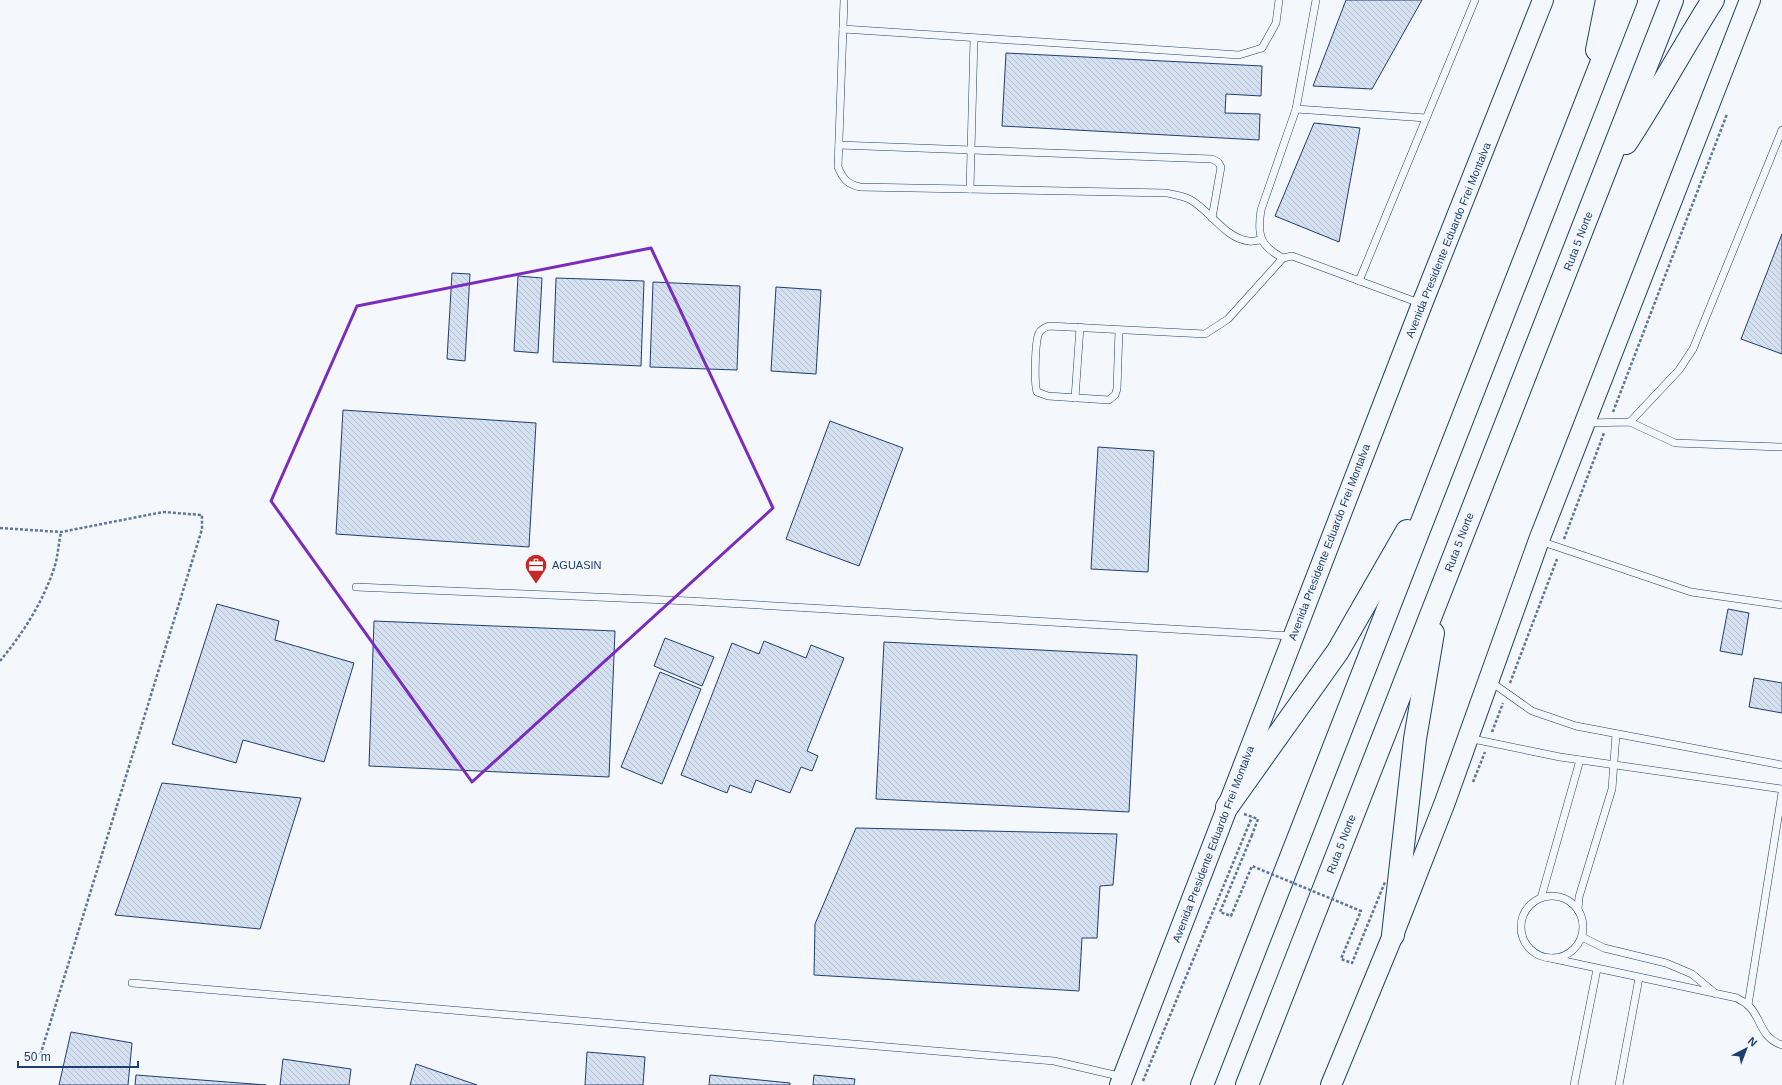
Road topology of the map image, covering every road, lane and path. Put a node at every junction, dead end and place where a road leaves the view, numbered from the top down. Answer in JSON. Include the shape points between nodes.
{"nodes":[{"id":1,"x":844,"y":0,"type":"edge"},
{"id":2,"x":1279,"y":0,"type":"edge"},
{"id":3,"x":1316,"y":0,"type":"edge"},
{"id":4,"x":1475,"y":0,"type":"edge"},
{"id":5,"x":1544,"y":0,"type":"edge"},
{"id":6,"x":1607,"y":0,"type":"edge"},
{"id":7,"x":1626,"y":0,"type":"edge"},
{"id":8,"x":1672,"y":0,"type":"edge"},
{"id":9,"x":1713,"y":0,"type":"edge"},
{"id":10,"x":1750,"y":0,"type":"edge"},
{"id":11,"x":844,"y":29,"type":"junction"},
{"id":12,"x":974,"y":38,"type":"junction"},
{"id":13,"x":1590,"y":92,"type":"junction"},
{"id":14,"x":1296,"y":109,"type":"junction"},
{"id":15,"x":1426,"y":118,"type":"junction"},
{"id":16,"x":1782,"y":130,"type":"edge"},
{"id":17,"x":839,"y":145,"type":"junction"},
{"id":18,"x":971,"y":150,"type":"junction"},
{"id":19,"x":1603,"y":175,"type":"junction"},
{"id":20,"x":970,"y":189,"type":"junction"},
{"id":21,"x":1212,"y":218,"type":"junction"},
{"id":22,"x":1261,"y":240,"type":"junction"},
{"id":23,"x":1283,"y":258,"type":"junction"},
{"id":24,"x":1359,"y":281,"type":"junction"},
{"id":25,"x":1422,"y":304,"type":"junction"},
{"id":26,"x":1080,"y":327,"type":"junction"},
{"id":27,"x":1119,"y":330,"type":"junction"},
{"id":28,"x":1075,"y":398,"type":"junction"},
{"id":29,"x":1630,"y":422,"type":"junction"},
{"id":30,"x":1584,"y":423,"type":"junction"},
{"id":31,"x":1782,"y":447,"type":"edge"},
{"id":32,"x":1440,"y":475,"type":"junction"},
{"id":33,"x":0,"y":528,"type":"edge"},
{"id":34,"x":61,"y":532,"type":"junction"},
{"id":35,"x":1539,"y":540,"type":"junction"},
{"id":36,"x":356,"y":587,"type":"dead end"},
{"id":37,"x":1441,"y":588,"type":"junction"},
{"id":38,"x":1782,"y":605,"type":"edge"},
{"id":39,"x":1292,"y":636,"type":"junction"},
{"id":40,"x":0,"y":661,"type":"edge"},
{"id":41,"x":1489,"y":681,"type":"junction"},
{"id":42,"x":1616,"y":734,"type":"junction"},
{"id":43,"x":1468,"y":738,"type":"junction"},
{"id":44,"x":1580,"y":760,"type":"junction"},
{"id":45,"x":1782,"y":765,"type":"edge"},
{"id":46,"x":1614,"y":766,"type":"junction"},
{"id":47,"x":1782,"y":789,"type":"edge"},
{"id":48,"x":1782,"y":793,"type":"edge"},
{"id":49,"x":1227,"y":807,"type":"junction"},
{"id":50,"x":1252,"y":817,"type":"junction"},
{"id":51,"x":1385,"y":882,"type":"dead end"},
{"id":52,"x":1541,"y":898,"type":"junction"},
{"id":53,"x":1578,"y":910,"type":"junction"},
{"id":54,"x":1393,"y":935,"type":"junction"},
{"id":55,"x":1582,"y":937,"type":"junction"},
{"id":56,"x":1550,"y":958,"type":"junction"},
{"id":57,"x":1597,"y":969,"type":"junction"},
{"id":58,"x":1639,"y":978,"type":"junction"},
{"id":59,"x":132,"y":983,"type":"dead end"},
{"id":60,"x":1718,"y":995,"type":"junction"},
{"id":61,"x":1748,"y":1005,"type":"junction"},
{"id":62,"x":1782,"y":1045,"type":"edge"},
{"id":63,"x":40,"y":1056,"type":"dead end"},
{"id":64,"x":1121,"y":1081,"type":"edge"},
{"id":65,"x":1141,"y":1085,"type":"edge"},
{"id":66,"x":1202,"y":1085,"type":"edge"},
{"id":67,"x":1247,"y":1085,"type":"edge"},
{"id":68,"x":1331,"y":1085,"type":"edge"},
{"id":69,"x":1574,"y":1085,"type":"edge"},
{"id":70,"x":1618,"y":1085,"type":"edge"}],
"edges":[{"from":1,"to":11,"type":"lane"},
{"from":2,"to":12,"type":"lane","via":[[1276,23],[1262,48],[1239,55]]},
{"from":3,"to":14,"type":"lane"},
{"from":4,"to":15,"type":"lane"},
{"from":5,"to":25,"type":"street","name":"Avenida Presidente Eduardo Frei Montalva"},
{"from":6,"to":13,"type":"highway"},
{"from":7,"to":13,"type":"highway"},
{"from":8,"to":19,"type":"highway","name":"Ruta 5 Norte"},
{"from":9,"to":19,"type":"highway","via":[[1642,119]]},
{"from":10,"to":30,"type":"street"},
{"from":11,"to":12,"type":"lane"},
{"from":11,"to":17,"type":"lane"},
{"from":12,"to":18,"type":"lane"},
{"from":13,"to":32,"type":"highway"},
{"from":14,"to":15,"type":"lane"},
{"from":14,"to":22,"type":"lane","via":[[1261,210],[1258,226]]},
{"from":15,"to":24,"type":"lane"},
{"from":16,"to":29,"type":"lane","via":[[1693,349],[1679,370]]},
{"from":17,"to":18,"type":"lane"},
{"from":17,"to":20,"type":"lane","via":[[838,167],[842,178],[851,185]]},
{"from":18,"to":20,"type":"lane"},
{"from":18,"to":21,"type":"lane","via":[[1212,159],[1218,162],[1220,167]]},
{"from":19,"to":37,"type":"highway","name":"Ruta 5 Norte"},
{"from":20,"to":21,"type":"lane","via":[[1167,193],[1190,199]]},
{"from":21,"to":22,"type":"lane","via":[[1238,238],[1249,241]]},
{"from":22,"to":23,"type":"lane","via":[[1269,251]]},
{"from":23,"to":24,"type":"lane","via":[[1292,256]]},
{"from":23,"to":27,"type":"lane","via":[[1228,319],[1205,334]]},
{"from":24,"to":25,"type":"lane"},
{"from":25,"to":39,"type":"street","name":"Avenida Presidente Eduardo Frei Montalva"},
{"from":26,"to":27,"type":"lane"},
{"from":26,"to":28,"type":"lane"},
{"from":26,"to":28,"type":"lane","via":[[1043,328],[1039,333],[1037,346],[1037,392],[1048,396]]},
{"from":27,"to":28,"type":"lane","via":[[1115,395],[1109,400]]},
{"from":29,"to":30,"type":"lane"},
{"from":29,"to":31,"type":"lane","via":[[1675,443]]},
{"from":30,"to":35,"type":"street"},
{"from":32,"to":49,"type":"highway","via":[[1338,651]]},
{"from":32,"to":66,"type":"highway"},
{"from":33,"to":34,"type":"path"},
{"from":34,"to":40,"type":"path","via":[[56,562],[44,593],[18,639]]},
{"from":34,"to":63,"type":"path","via":[[163,512],[202,515],[202,529]]},
{"from":35,"to":38,"type":"lane","via":[[1692,592]]},
{"from":35,"to":41,"type":"street"},
{"from":36,"to":39,"type":"lane","via":[[698,601]]},
{"from":37,"to":54,"type":"highway","via":[[1416,739]]},
{"from":37,"to":67,"type":"highway","name":"Ruta 5 Norte"},
{"from":39,"to":49,"type":"street","name":"Avenida Presidente Eduardo Frei Montalva"},
{"from":41,"to":42,"type":"lane","via":[[1532,712],[1576,726]]},
{"from":41,"to":43,"type":"street"},
{"from":42,"to":45,"type":"lane"},
{"from":42,"to":46,"type":"lane"},
{"from":43,"to":44,"type":"lane"},
{"from":43,"to":54,"type":"street"},
{"from":44,"to":46,"type":"lane"},
{"from":44,"to":52,"type":"lane"},
{"from":46,"to":47,"type":"lane"},
{"from":46,"to":53,"type":"lane","via":[[1612,789],[1579,897]]},
{"from":48,"to":61,"type":"lane"},
{"from":49,"to":50,"type":"path"},
{"from":49,"to":64,"type":"street","name":"Avenida Presidente Eduardo Frei Montalva"},
{"from":50,"to":51,"type":"path","bridge":true,"via":[[1258,819],[1220,912],[1231,916],[1252,866],[1361,911],[1341,959],[1352,963]]},
{"from":50,"to":65,"type":"path"},
{"from":52,"to":53,"type":"lane","via":[[1555,896],[1568,900]]},
{"from":52,"to":56,"type":"lane","via":[[1530,905],[1522,917],[1521,931],[1526,944],[1536,954]]},
{"from":53,"to":55,"type":"lane","via":[[1583,923]]},
{"from":54,"to":68,"type":"street"},
{"from":55,"to":56,"type":"lane","via":[[1575,949],[1563,956]]},
{"from":55,"to":60,"type":"lane","via":[[1604,948],[1666,963],[1692,974]]},
{"from":56,"to":57,"type":"lane"},
{"from":57,"to":58,"type":"lane"},
{"from":57,"to":69,"type":"lane"},
{"from":58,"to":60,"type":"lane"},
{"from":58,"to":70,"type":"lane"},
{"from":59,"to":64,"type":"lane","via":[[1054,1061]]},
{"from":60,"to":61,"type":"lane","via":[[1737,998]]},
{"from":61,"to":62,"type":"lane","via":[[1760,1027]]}]}
